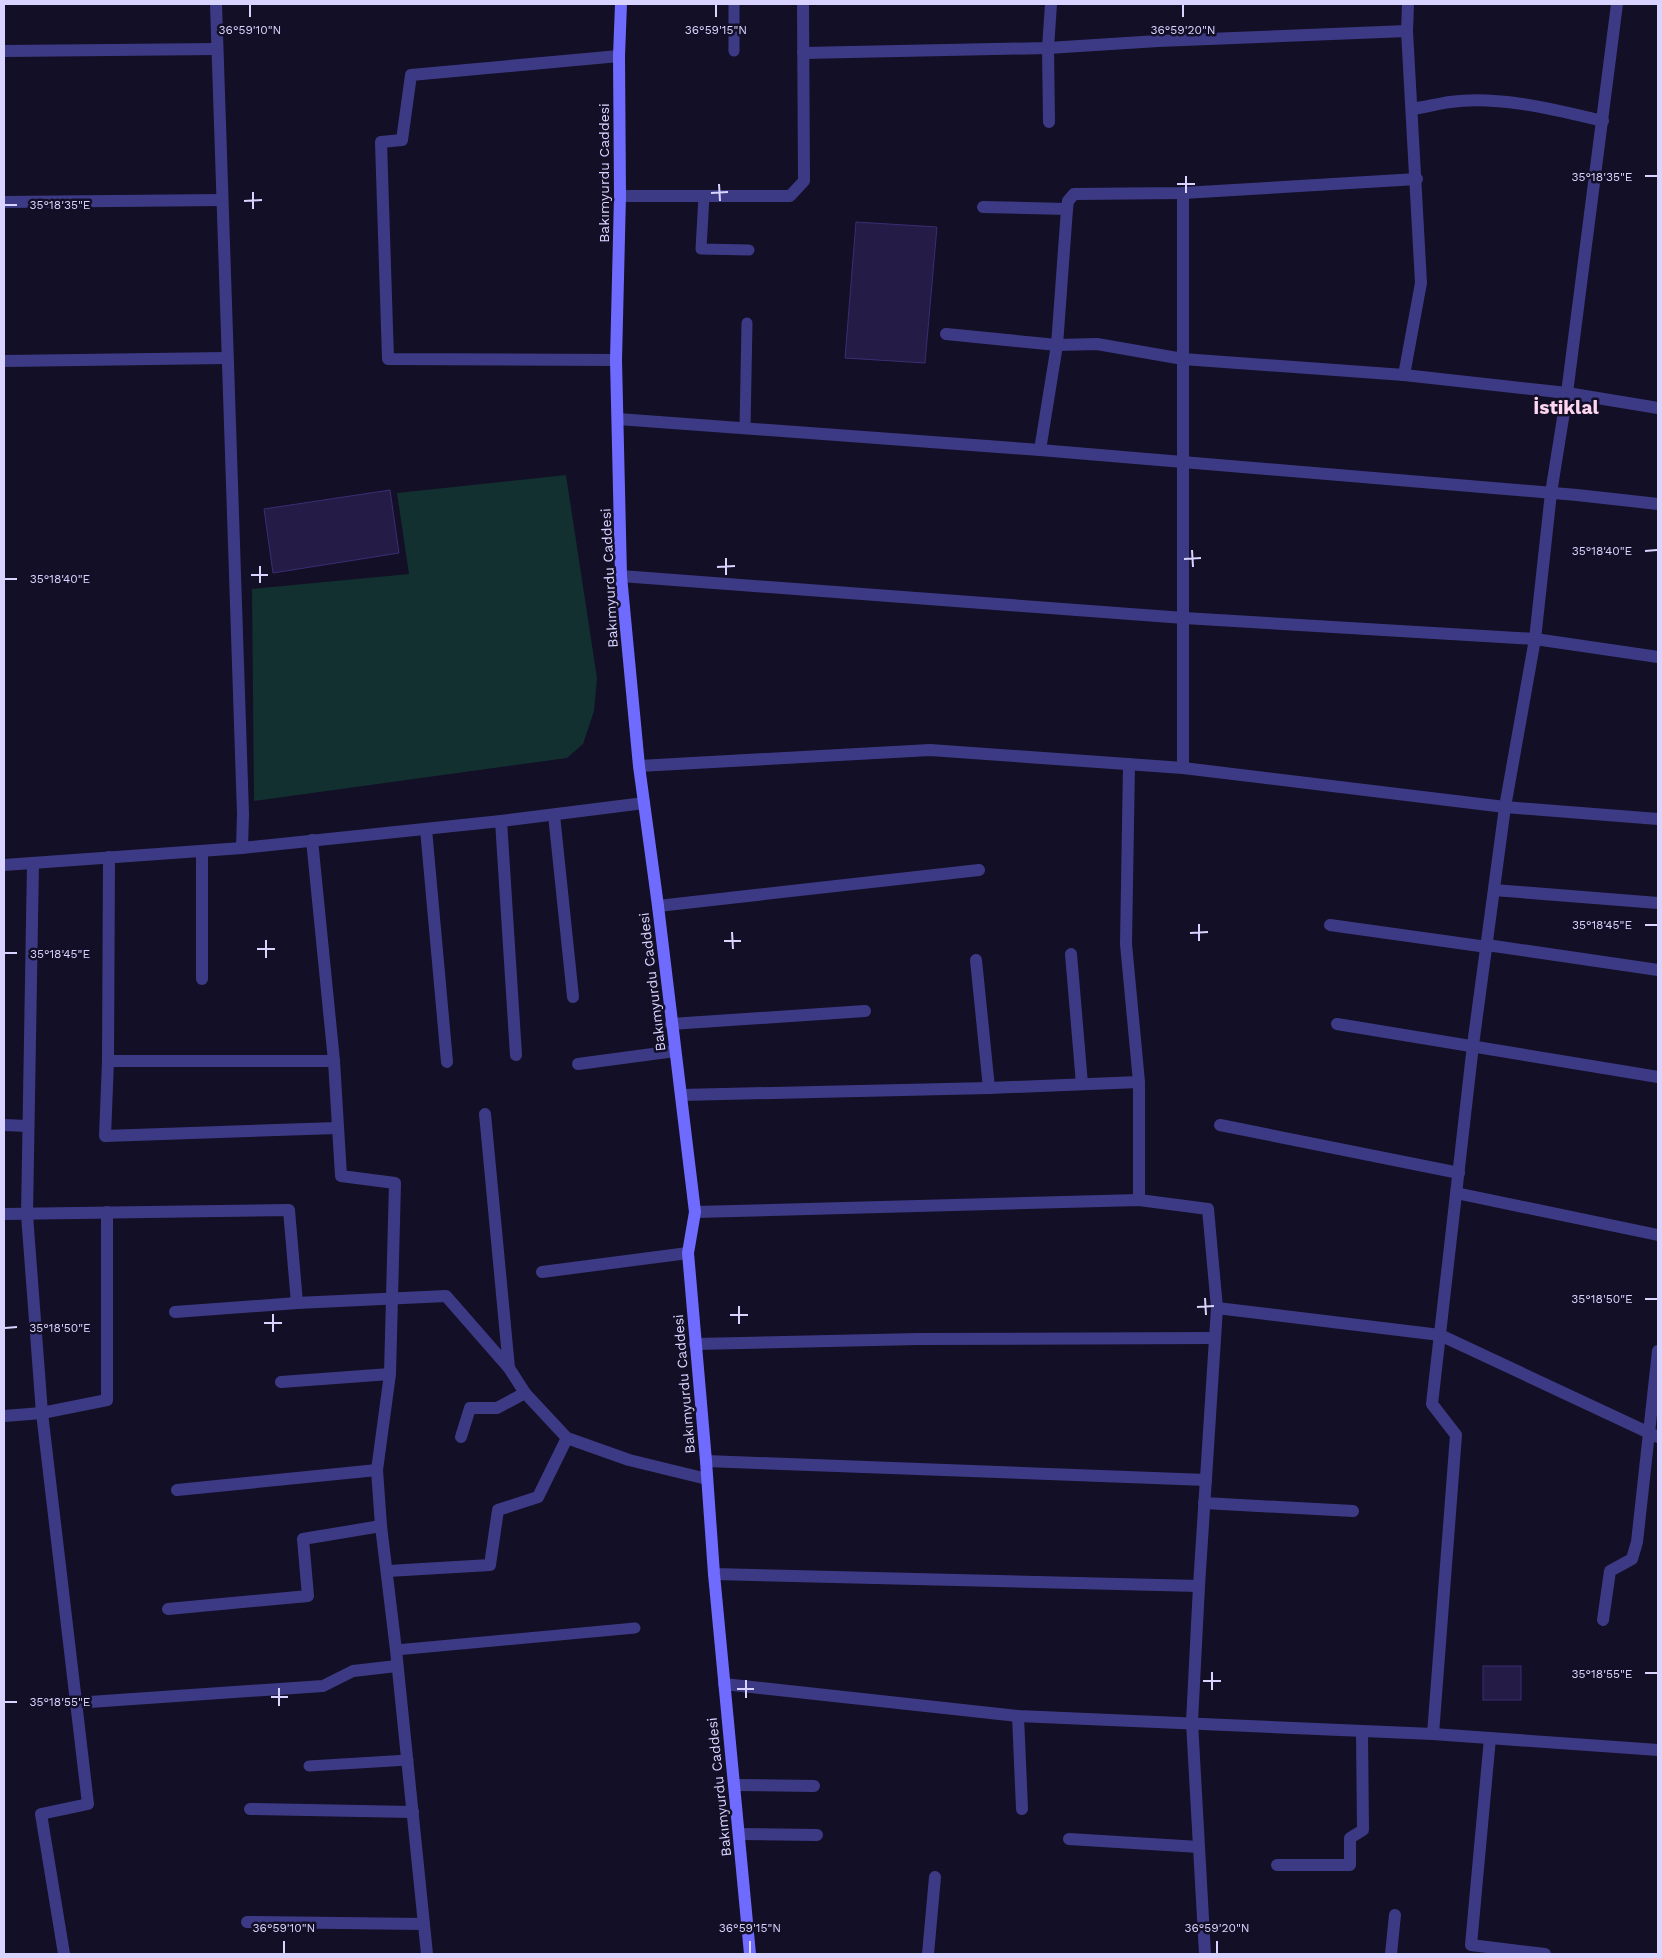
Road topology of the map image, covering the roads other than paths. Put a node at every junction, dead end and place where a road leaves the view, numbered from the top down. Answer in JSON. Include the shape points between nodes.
{"nodes":[{"id":1,"x":216,"y":4,"type":"edge"},
{"id":2,"x":621,"y":4,"type":"edge"},
{"id":3,"x":734,"y":4,"type":"edge"},
{"id":4,"x":803,"y":4,"type":"edge"},
{"id":5,"x":1050,"y":4,"type":"edge"},
{"id":6,"x":1408,"y":4,"type":"edge"},
{"id":7,"x":1617,"y":4,"type":"edge"},
{"id":8,"x":1407,"y":31,"type":"junction"},
{"id":9,"x":1048,"y":48,"type":"junction"},
{"id":10,"x":217,"y":49,"type":"junction"},
{"id":11,"x":734,"y":51,"type":"dead end"},
{"id":12,"x":4,"y":52,"type":"edge"},
{"id":13,"x":803,"y":53,"type":"junction"},
{"id":14,"x":619,"y":56,"type":"junction"},
{"id":15,"x":1412,"y":109,"type":"junction"},
{"id":16,"x":1603,"y":121,"type":"junction"},
{"id":17,"x":1049,"y":122,"type":"dead end"},
{"id":18,"x":1417,"y":179,"type":"junction"},
{"id":19,"x":1183,"y":193,"type":"junction"},
{"id":20,"x":620,"y":196,"type":"junction"},
{"id":21,"x":704,"y":196,"type":"junction"},
{"id":22,"x":222,"y":200,"type":"junction"},
{"id":23,"x":4,"y":202,"type":"edge"},
{"id":24,"x":984,"y":207,"type":"dead end"},
{"id":25,"x":1067,"y":210,"type":"junction"},
{"id":26,"x":749,"y":250,"type":"dead end"},
{"id":27,"x":747,"y":323,"type":"dead end"},
{"id":28,"x":946,"y":334,"type":"dead end"},
{"id":29,"x":1057,"y":345,"type":"junction"},
{"id":30,"x":226,"y":358,"type":"junction"},
{"id":31,"x":1183,"y":359,"type":"junction"},
{"id":32,"x":616,"y":360,"type":"junction"},
{"id":33,"x":4,"y":361,"type":"edge"},
{"id":34,"x":1404,"y":375,"type":"junction"},
{"id":35,"x":1567,"y":393,"type":"junction"},
{"id":36,"x":1658,"y":408,"type":"edge"},
{"id":37,"x":618,"y":419,"type":"junction"},
{"id":38,"x":745,"y":428,"type":"junction"},
{"id":39,"x":1040,"y":450,"type":"junction"},
{"id":40,"x":1183,"y":462,"type":"junction"},
{"id":41,"x":1551,"y":493,"type":"junction"},
{"id":42,"x":1658,"y":504,"type":"edge"},
{"id":43,"x":621,"y":576,"type":"junction"},
{"id":44,"x":1184,"y":618,"type":"junction"},
{"id":45,"x":1535,"y":639,"type":"junction"},
{"id":46,"x":1658,"y":657,"type":"edge"},
{"id":47,"x":1129,"y":764,"type":"junction"},
{"id":48,"x":639,"y":766,"type":"junction"},
{"id":49,"x":1183,"y":768,"type":"junction"},
{"id":50,"x":644,"y":803,"type":"junction"},
{"id":51,"x":1505,"y":807,"type":"junction"},
{"id":52,"x":554,"y":815,"type":"junction"},
{"id":53,"x":1658,"y":819,"type":"edge"},
{"id":54,"x":501,"y":821,"type":"junction"},
{"id":55,"x":426,"y":829,"type":"junction"},
{"id":56,"x":312,"y":840,"type":"junction"},
{"id":57,"x":242,"y":848,"type":"junction"},
{"id":58,"x":202,"y":851,"type":"junction"},
{"id":59,"x":109,"y":857,"type":"junction"},
{"id":60,"x":33,"y":863,"type":"junction"},
{"id":61,"x":4,"y":865,"type":"edge"},
{"id":62,"x":979,"y":870,"type":"dead end"},
{"id":63,"x":1494,"y":890,"type":"junction"},
{"id":64,"x":1658,"y":903,"type":"edge"},
{"id":65,"x":658,"y":906,"type":"junction"},
{"id":66,"x":1330,"y":925,"type":"dead end"},
{"id":67,"x":1487,"y":946,"type":"junction"},
{"id":68,"x":1071,"y":954,"type":"dead end"},
{"id":69,"x":976,"y":960,"type":"dead end"},
{"id":70,"x":1658,"y":970,"type":"edge"},
{"id":71,"x":202,"y":979,"type":"dead end"},
{"id":72,"x":573,"y":997,"type":"dead end"},
{"id":73,"x":865,"y":1011,"type":"dead end"},
{"id":74,"x":671,"y":1024,"type":"junction"},
{"id":75,"x":1337,"y":1024,"type":"dead end"},
{"id":76,"x":1473,"y":1045,"type":"junction"},
{"id":77,"x":675,"y":1051,"type":"junction"},
{"id":78,"x":516,"y":1056,"type":"dead end"},
{"id":79,"x":108,"y":1061,"type":"junction"},
{"id":80,"x":334,"y":1061,"type":"junction"},
{"id":81,"x":446,"y":1062,"type":"dead end"},
{"id":82,"x":578,"y":1064,"type":"dead end"},
{"id":83,"x":1658,"y":1076,"type":"edge"},
{"id":84,"x":1139,"y":1082,"type":"junction"},
{"id":85,"x":1082,"y":1084,"type":"junction"},
{"id":86,"x":989,"y":1088,"type":"junction"},
{"id":87,"x":680,"y":1095,"type":"junction"},
{"id":88,"x":485,"y":1114,"type":"dead end"},
{"id":89,"x":4,"y":1125,"type":"edge"},
{"id":90,"x":1220,"y":1125,"type":"dead end"},
{"id":91,"x":28,"y":1126,"type":"junction"},
{"id":92,"x":338,"y":1128,"type":"junction"},
{"id":93,"x":1459,"y":1173,"type":"junction"},
{"id":94,"x":1456,"y":1193,"type":"junction"},
{"id":95,"x":1139,"y":1200,"type":"junction"},
{"id":96,"x":107,"y":1212,"type":"junction"},
{"id":97,"x":695,"y":1212,"type":"junction"},
{"id":98,"x":4,"y":1214,"type":"edge"},
{"id":99,"x":27,"y":1215,"type":"junction"},
{"id":100,"x":1658,"y":1235,"type":"edge"},
{"id":101,"x":688,"y":1254,"type":"junction"},
{"id":102,"x":542,"y":1272,"type":"dead end"},
{"id":103,"x":393,"y":1298,"type":"junction"},
{"id":104,"x":296,"y":1303,"type":"junction"},
{"id":105,"x":1217,"y":1308,"type":"junction"},
{"id":106,"x":175,"y":1312,"type":"dead end"},
{"id":107,"x":1440,"y":1335,"type":"junction"},
{"id":108,"x":1214,"y":1338,"type":"junction"},
{"id":109,"x":695,"y":1344,"type":"junction"},
{"id":110,"x":1658,"y":1351,"type":"edge"},
{"id":111,"x":509,"y":1368,"type":"junction"},
{"id":112,"x":390,"y":1374,"type":"junction"},
{"id":113,"x":282,"y":1382,"type":"dead end"},
{"id":114,"x":525,"y":1393,"type":"junction"},
{"id":115,"x":42,"y":1413,"type":"junction"},
{"id":116,"x":4,"y":1416,"type":"edge"},
{"id":117,"x":1654,"y":1435,"type":"edge"},
{"id":118,"x":462,"y":1437,"type":"dead end"},
{"id":119,"x":567,"y":1438,"type":"junction"},
{"id":120,"x":706,"y":1461,"type":"junction"},
{"id":121,"x":377,"y":1470,"type":"junction"},
{"id":122,"x":707,"y":1479,"type":"junction"},
{"id":123,"x":1206,"y":1480,"type":"junction"},
{"id":124,"x":176,"y":1490,"type":"dead end"},
{"id":125,"x":1204,"y":1503,"type":"junction"},
{"id":126,"x":1352,"y":1511,"type":"dead end"},
{"id":127,"x":381,"y":1526,"type":"junction"},
{"id":128,"x":388,"y":1571,"type":"junction"},
{"id":129,"x":714,"y":1574,"type":"junction"},
{"id":130,"x":1199,"y":1586,"type":"junction"},
{"id":131,"x":168,"y":1609,"type":"dead end"},
{"id":132,"x":1603,"y":1620,"type":"dead end"},
{"id":133,"x":635,"y":1628,"type":"dead end"},
{"id":134,"x":396,"y":1650,"type":"junction"},
{"id":135,"x":397,"y":1666,"type":"junction"},
{"id":136,"x":724,"y":1684,"type":"junction"},
{"id":137,"x":76,"y":1703,"type":"junction"},
{"id":138,"x":1018,"y":1716,"type":"junction"},
{"id":139,"x":1192,"y":1722,"type":"junction"},
{"id":140,"x":1362,"y":1732,"type":"junction"},
{"id":141,"x":1433,"y":1734,"type":"junction"},
{"id":142,"x":1490,"y":1738,"type":"junction"},
{"id":143,"x":1658,"y":1750,"type":"edge"},
{"id":144,"x":408,"y":1760,"type":"junction"},
{"id":145,"x":309,"y":1766,"type":"dead end"},
{"id":146,"x":735,"y":1785,"type":"junction"},
{"id":147,"x":814,"y":1786,"type":"dead end"},
{"id":148,"x":250,"y":1809,"type":"dead end"},
{"id":149,"x":1022,"y":1809,"type":"dead end"},
{"id":150,"x":413,"y":1812,"type":"junction"},
{"id":151,"x":739,"y":1834,"type":"junction"},
{"id":152,"x":817,"y":1835,"type":"dead end"},
{"id":153,"x":1069,"y":1839,"type":"dead end"},
{"id":154,"x":1198,"y":1847,"type":"junction"},
{"id":155,"x":1277,"y":1864,"type":"dead end"},
{"id":156,"x":935,"y":1877,"type":"dead end"},
{"id":157,"x":1395,"y":1915,"type":"dead end"},
{"id":158,"x":247,"y":1922,"type":"dead end"},
{"id":159,"x":424,"y":1924,"type":"junction"},
{"id":160,"x":64,"y":1954,"type":"edge"},
{"id":161,"x":427,"y":1954,"type":"edge"},
{"id":162,"x":750,"y":1954,"type":"edge"},
{"id":163,"x":928,"y":1954,"type":"edge"},
{"id":164,"x":1205,"y":1954,"type":"edge"},
{"id":165,"x":1391,"y":1954,"type":"edge"},
{"id":166,"x":1545,"y":1954,"type":"edge"}],
"edges":[{"from":1,"to":10,"type":"street"},
{"from":2,"to":14,"type":"main road","name":"Bakımyurdu Caddesi"},
{"from":3,"to":11,"type":"lane"},
{"from":4,"to":13,"type":"street"},
{"from":5,"to":9,"type":"street"},
{"from":6,"to":8,"type":"street"},
{"from":7,"to":16,"type":"street"},
{"from":8,"to":9,"type":"street"},
{"from":8,"to":15,"type":"street"},
{"from":9,"to":13,"type":"street"},
{"from":9,"to":17,"type":"street"},
{"from":10,"to":12,"type":"street"},
{"from":10,"to":22,"type":"street"},
{"from":13,"to":21,"type":"street","via":[[804,181],[790,196]]},
{"from":14,"to":20,"type":"main road","name":"Bakımyurdu Caddesi"},
{"from":14,"to":32,"type":"street","via":[[412,75],[402,140],[381,142],[388,359]]},
{"from":15,"to":16,"type":"street","via":[[1452,101],[1500,101]]},
{"from":15,"to":18,"type":"street"},
{"from":16,"to":35,"type":"street"},
{"from":18,"to":19,"type":"street"},
{"from":18,"to":34,"type":"street","via":[[1421,283]]},
{"from":19,"to":25,"type":"street","via":[[1074,194],[1068,200]]},
{"from":19,"to":31,"type":"street"},
{"from":20,"to":21,"type":"street"},
{"from":20,"to":32,"type":"main road","name":"Bakımyurdu Caddesi"},
{"from":21,"to":26,"type":"lane","via":[[701,249]]},
{"from":22,"to":23,"type":"street"},
{"from":22,"to":30,"type":"street"},
{"from":24,"to":25,"type":"street"},
{"from":25,"to":29,"type":"street"},
{"from":27,"to":38,"type":"lane"},
{"from":28,"to":29,"type":"street"},
{"from":29,"to":31,"type":"street","via":[[1097,344]]},
{"from":29,"to":39,"type":"street"},
{"from":30,"to":33,"type":"street"},
{"from":30,"to":57,"type":"street"},
{"from":31,"to":34,"type":"street"},
{"from":31,"to":40,"type":"street"},
{"from":32,"to":37,"type":"main road","name":"Bakımyurdu Caddesi"},
{"from":34,"to":35,"type":"street"},
{"from":35,"to":36,"type":"street"},
{"from":35,"to":41,"type":"street"},
{"from":37,"to":38,"type":"street"},
{"from":37,"to":43,"type":"main road","name":"Bakımyurdu Caddesi"},
{"from":38,"to":39,"type":"street"},
{"from":39,"to":40,"type":"street"},
{"from":40,"to":41,"type":"street"},
{"from":40,"to":44,"type":"street"},
{"from":41,"to":42,"type":"street"},
{"from":41,"to":45,"type":"street"},
{"from":43,"to":44,"type":"street"},
{"from":43,"to":48,"type":"main road","name":"Bakımyurdu Caddesi"},
{"from":44,"to":45,"type":"street"},
{"from":44,"to":49,"type":"street"},
{"from":45,"to":46,"type":"street"},
{"from":45,"to":51,"type":"street"},
{"from":47,"to":48,"type":"street","via":[[930,750]]},
{"from":47,"to":49,"type":"street"},
{"from":47,"to":84,"type":"street","via":[[1126,944]]},
{"from":48,"to":50,"type":"main road","name":"Bakımyurdu Caddesi"},
{"from":49,"to":51,"type":"street"},
{"from":50,"to":52,"type":"street"},
{"from":50,"to":65,"type":"main road","name":"Bakımyurdu Caddesi"},
{"from":51,"to":53,"type":"street"},
{"from":51,"to":63,"type":"street"},
{"from":52,"to":54,"type":"street"},
{"from":52,"to":72,"type":"street"},
{"from":54,"to":55,"type":"street"},
{"from":54,"to":78,"type":"street"},
{"from":55,"to":56,"type":"street"},
{"from":55,"to":81,"type":"street"},
{"from":56,"to":57,"type":"street"},
{"from":56,"to":80,"type":"street"},
{"from":57,"to":58,"type":"street"},
{"from":58,"to":59,"type":"street"},
{"from":58,"to":71,"type":"street"},
{"from":59,"to":60,"type":"street"},
{"from":59,"to":79,"type":"street"},
{"from":60,"to":61,"type":"street"},
{"from":60,"to":91,"type":"street"},
{"from":62,"to":65,"type":"street"},
{"from":63,"to":64,"type":"street"},
{"from":63,"to":67,"type":"street"},
{"from":65,"to":74,"type":"main road","name":"Bakımyurdu Caddesi"},
{"from":66,"to":67,"type":"street"},
{"from":67,"to":70,"type":"street"},
{"from":67,"to":76,"type":"street"},
{"from":68,"to":85,"type":"street"},
{"from":69,"to":86,"type":"street"},
{"from":73,"to":74,"type":"street"},
{"from":74,"to":77,"type":"main road","name":"Bakımyurdu Caddesi"},
{"from":75,"to":76,"type":"street"},
{"from":76,"to":83,"type":"street"},
{"from":76,"to":93,"type":"street"},
{"from":77,"to":82,"type":"street"},
{"from":77,"to":87,"type":"main road","name":"Bakımyurdu Caddesi"},
{"from":79,"to":80,"type":"street"},
{"from":79,"to":92,"type":"street","via":[[105,1136]]},
{"from":80,"to":92,"type":"street"},
{"from":84,"to":85,"type":"street"},
{"from":84,"to":95,"type":"street"},
{"from":85,"to":86,"type":"street"},
{"from":86,"to":87,"type":"street"},
{"from":87,"to":97,"type":"main road","name":"Bakımyurdu Caddesi"},
{"from":88,"to":111,"type":"street"},
{"from":89,"to":91,"type":"street"},
{"from":90,"to":93,"type":"street"},
{"from":91,"to":99,"type":"street"},
{"from":92,"to":103,"type":"street","via":[[341,1176],[395,1183]]},
{"from":93,"to":94,"type":"street"},
{"from":94,"to":100,"type":"street"},
{"from":94,"to":107,"type":"street"},
{"from":95,"to":97,"type":"street"},
{"from":95,"to":105,"type":"street","via":[[1208,1209]]},
{"from":96,"to":99,"type":"street"},
{"from":96,"to":104,"type":"street","via":[[289,1210]]},
{"from":96,"to":115,"type":"street","via":[[107,1400]]},
{"from":97,"to":101,"type":"main road","name":"Bakımyurdu Caddesi"},
{"from":98,"to":99,"type":"street"},
{"from":99,"to":115,"type":"street"},
{"from":101,"to":102,"type":"street"},
{"from":101,"to":109,"type":"main road","name":"Bakımyurdu Caddesi"},
{"from":103,"to":104,"type":"street"},
{"from":103,"to":111,"type":"street","via":[[446,1296]]},
{"from":103,"to":112,"type":"street"},
{"from":104,"to":106,"type":"street"},
{"from":105,"to":107,"type":"street"},
{"from":105,"to":108,"type":"street"},
{"from":107,"to":117,"type":"street"},
{"from":107,"to":141,"type":"street","via":[[1432,1404],[1456,1435]]},
{"from":108,"to":109,"type":"street"},
{"from":108,"to":123,"type":"street"},
{"from":109,"to":120,"type":"main road","name":"Bakımyurdu Caddesi"},
{"from":110,"to":117,"type":"street"},
{"from":111,"to":114,"type":"street"},
{"from":112,"to":113,"type":"street"},
{"from":112,"to":121,"type":"street"},
{"from":114,"to":118,"type":"street","via":[[497,1408],[470,1408]]},
{"from":114,"to":119,"type":"street"},
{"from":115,"to":116,"type":"street"},
{"from":115,"to":137,"type":"street"},
{"from":117,"to":132,"type":"street","via":[[1637,1542],[1632,1559],[1610,1572]]},
{"from":119,"to":122,"type":"street","via":[[629,1460]]},
{"from":119,"to":128,"type":"street","via":[[538,1497],[498,1510],[490,1565]]},
{"from":120,"to":122,"type":"main road","name":"Bakımyurdu Caddesi"},
{"from":120,"to":123,"type":"street"},
{"from":121,"to":124,"type":"street"},
{"from":121,"to":127,"type":"street"},
{"from":122,"to":129,"type":"main road","name":"Bakımyurdu Caddesi"},
{"from":123,"to":125,"type":"street"},
{"from":125,"to":126,"type":"street"},
{"from":125,"to":130,"type":"street"},
{"from":127,"to":128,"type":"street"},
{"from":127,"to":131,"type":"street","via":[[303,1539],[308,1596]]},
{"from":128,"to":134,"type":"street"},
{"from":129,"to":130,"type":"street"},
{"from":129,"to":136,"type":"main road","name":"Bakımyurdu Caddesi"},
{"from":130,"to":139,"type":"street"},
{"from":133,"to":134,"type":"lane"},
{"from":134,"to":135,"type":"street"},
{"from":135,"to":137,"type":"street","via":[[353,1671],[323,1686]]},
{"from":135,"to":144,"type":"street"},
{"from":136,"to":138,"type":"street"},
{"from":136,"to":146,"type":"main road","name":"Bakımyurdu Caddesi"},
{"from":137,"to":160,"type":"street","via":[[88,1804],[41,1814]]},
{"from":138,"to":139,"type":"street"},
{"from":138,"to":149,"type":"street"},
{"from":139,"to":140,"type":"street"},
{"from":139,"to":154,"type":"street"},
{"from":140,"to":141,"type":"street"},
{"from":140,"to":155,"type":"street","via":[[1364,1830],[1350,1838],[1350,1865]]},
{"from":141,"to":142,"type":"street"},
{"from":142,"to":143,"type":"street"},
{"from":142,"to":166,"type":"street","via":[[1471,1945]]},
{"from":144,"to":145,"type":"lane"},
{"from":144,"to":150,"type":"street"},
{"from":146,"to":147,"type":"street"},
{"from":146,"to":151,"type":"main road","name":"Bakımyurdu Caddesi"},
{"from":148,"to":150,"type":"street"},
{"from":150,"to":159,"type":"street"},
{"from":151,"to":152,"type":"street"},
{"from":151,"to":162,"type":"main road","name":"Bakımyurdu Caddesi"},
{"from":153,"to":154,"type":"street"},
{"from":154,"to":164,"type":"street"},
{"from":156,"to":163,"type":"street"},
{"from":157,"to":165,"type":"street"},
{"from":158,"to":159,"type":"street"},
{"from":159,"to":161,"type":"street"}]}
